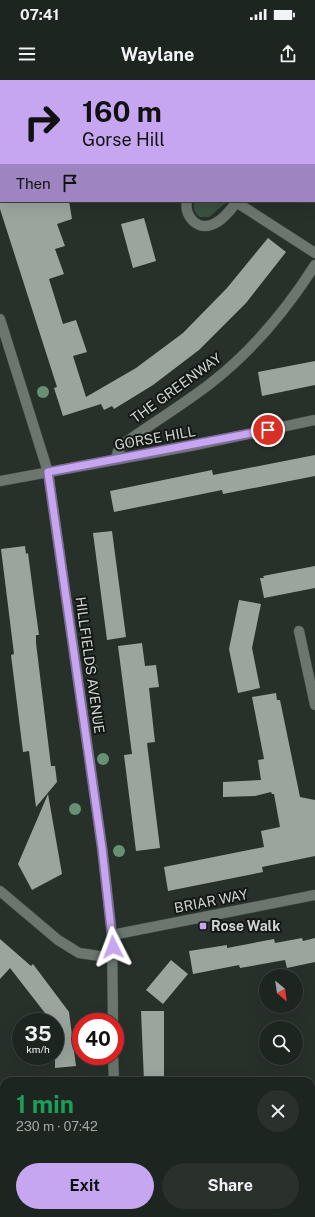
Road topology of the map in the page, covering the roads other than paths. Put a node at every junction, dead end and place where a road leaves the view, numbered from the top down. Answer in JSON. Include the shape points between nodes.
{"nodes":[{"id":1,"x":187,"y":202,"type":"edge"},
{"id":2,"x":237,"y":202,"type":"edge"},
{"id":3,"x":315,"y":252,"type":"edge"},
{"id":4,"x":315,"y":265,"type":"edge"},
{"id":5,"x":0,"y":319,"type":"edge"},
{"id":6,"x":315,"y":420,"type":"edge"},
{"id":7,"x":116,"y":459,"type":"junction"},
{"id":8,"x":48,"y":472,"type":"junction"},
{"id":9,"x":0,"y":481,"type":"edge"},
{"id":10,"x":299,"y":631,"type":"dead end"},
{"id":11,"x":315,"y":705,"type":"edge"},
{"id":12,"x":0,"y":892,"type":"edge"},
{"id":13,"x":315,"y":895,"type":"edge"},
{"id":14,"x":112,"y":935,"type":"junction"},
{"id":15,"x":113,"y":958,"type":"junction"},
{"id":16,"x":113,"y":1013,"type":"edge"},
{"id":17,"x":113,"y":1065,"type":"edge"},
{"id":18,"x":114,"y":1077,"type":"edge"}],
"edges":[{"from":1,"to":2,"type":"street","via":[[189,218],[197,225],[211,225]]},
{"from":2,"to":3,"type":"street"},
{"from":4,"to":7,"type":"street","name":"THE GREENWAY","via":[[258,340],[189,400],[126,442],[118,451]]},
{"from":5,"to":8,"type":"street","name":"HILLFIELDS AVENUE"},
{"from":6,"to":7,"type":"street","name":"GORSE HILL"},
{"from":7,"to":8,"type":"street","name":"GORSE HILL"},
{"from":8,"to":9,"type":"street","name":"GORSE HILL"},
{"from":8,"to":14,"type":"street","name":"HILLFIELDS AVENUE","via":[[102,848]]},
{"from":10,"to":11,"type":"street"},
{"from":12,"to":15,"type":"street","via":[[68,947],[79,953]]},
{"from":13,"to":14,"type":"street","name":"BRIAR WAY"},
{"from":14,"to":15,"type":"street","name":"HILLFIELDS AVENUE"},
{"from":15,"to":16,"type":"street","name":"HILLFIELDS AVENUE"},
{"from":17,"to":18,"type":"street"}]}
